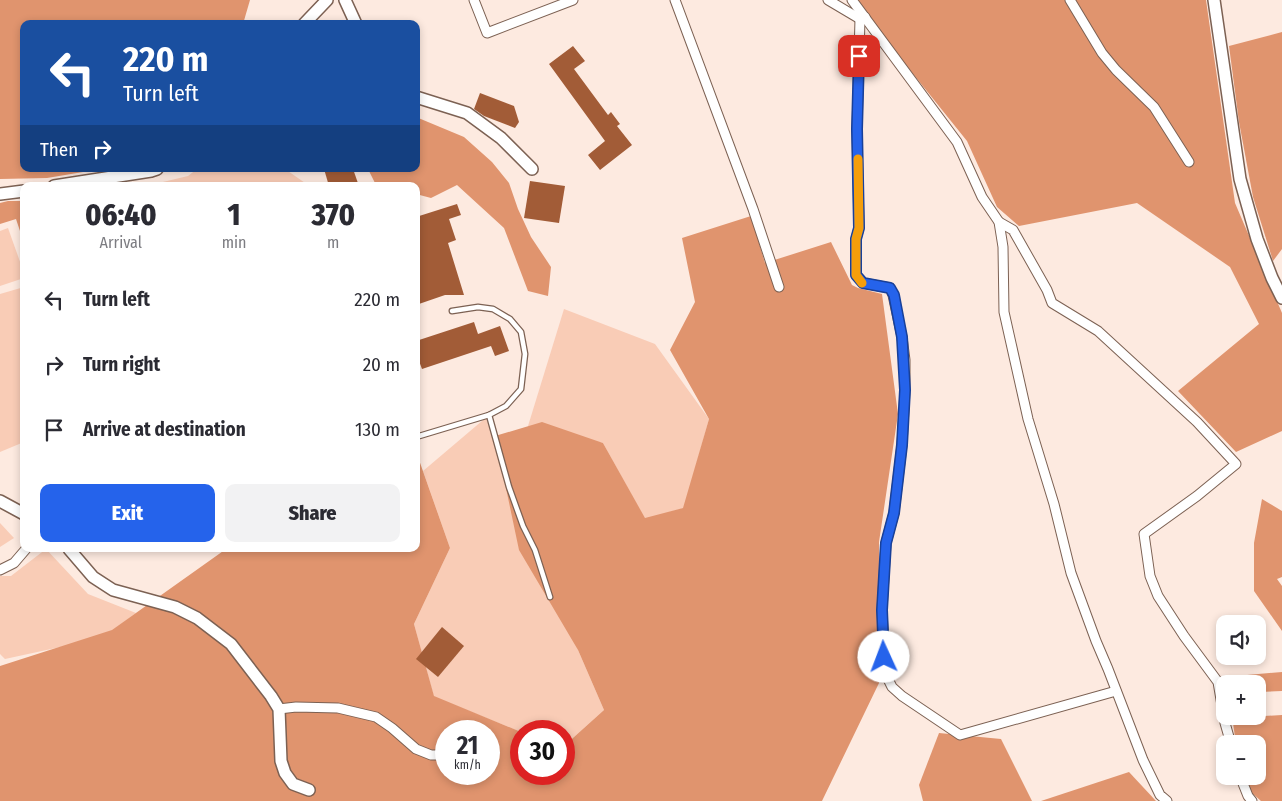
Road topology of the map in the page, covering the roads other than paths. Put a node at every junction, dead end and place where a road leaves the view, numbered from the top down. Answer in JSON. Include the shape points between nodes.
{"nodes":[{"id":1,"x":326,"y":0,"type":"edge"},
{"id":2,"x":345,"y":0,"type":"edge"},
{"id":3,"x":474,"y":0,"type":"edge"},
{"id":4,"x":573,"y":0,"type":"edge"},
{"id":5,"x":675,"y":0,"type":"edge"},
{"id":6,"x":828,"y":0,"type":"edge"},
{"id":7,"x":852,"y":0,"type":"edge"},
{"id":8,"x":1070,"y":0,"type":"edge"},
{"id":9,"x":1214,"y":0,"type":"edge"},
{"id":10,"x":862,"y":18,"type":"junction"},
{"id":11,"x":308,"y":20,"type":"edge"},
{"id":12,"x":354,"y":20,"type":"edge"},
{"id":13,"x":420,"y":97,"type":"edge"},
{"id":14,"x":1189,"y":162,"type":"dead end"},
{"id":15,"x":532,"y":169,"type":"dead end"},
{"id":16,"x":145,"y":172,"type":"edge"},
{"id":17,"x":85,"y":182,"type":"edge"},
{"id":18,"x":20,"y":192,"type":"edge"},
{"id":19,"x":0,"y":194,"type":"edge"},
{"id":20,"x":999,"y":222,"type":"junction"},
{"id":21,"x":779,"y":287,"type":"dead end"},
{"id":22,"x":1282,"y":298,"type":"edge"},
{"id":23,"x":452,"y":311,"type":"dead end"},
{"id":24,"x":489,"y":414,"type":"junction"},
{"id":25,"x":420,"y":436,"type":"edge"},
{"id":26,"x":0,"y":501,"type":"edge"},
{"id":27,"x":20,"y":512,"type":"edge"},
{"id":28,"x":23,"y":552,"type":"edge"},
{"id":29,"x":71,"y":552,"type":"edge"},
{"id":30,"x":0,"y":570,"type":"edge"},
{"id":31,"x":550,"y":597,"type":"dead end"},
{"id":32,"x":1116,"y":691,"type":"junction"},
{"id":33,"x":279,"y":709,"type":"junction"},
{"id":34,"x":1228,"y":735,"type":"edge"},
{"id":35,"x":435,"y":754,"type":"edge"},
{"id":36,"x":1244,"y":785,"type":"edge"},
{"id":37,"x":309,"y":790,"type":"dead end"},
{"id":38,"x":1162,"y":799,"type":"edge"},
{"id":39,"x":1252,"y":801,"type":"edge"}],
"edges":[{"from":1,"to":11,"type":"street"},
{"from":2,"to":12,"type":"street"},
{"from":3,"to":4,"type":"street","via":[[487,33]]},
{"from":5,"to":21,"type":"street"},
{"from":6,"to":10,"type":"street"},
{"from":7,"to":10,"type":"street"},
{"from":8,"to":14,"type":"street","via":[[1102,53],[1154,107]]},
{"from":9,"to":22,"type":"street","via":[[1240,179],[1257,238]]},
{"from":10,"to":20,"type":"street","via":[[957,142],[982,197]]},
{"from":10,"to":32,"type":"street","via":[[856,275],[863,283],[890,288],[905,360],[902,445],[894,513],[886,543],[882,610],[885,673],[892,687],[902,696],[960,735]]},
{"from":13,"to":15,"type":"street","via":[[467,113],[501,138]]},
{"from":16,"to":17,"type":"street"},
{"from":18,"to":19,"type":"street"},
{"from":20,"to":32,"type":"street","via":[[1003,247],[1004,312],[1028,419],[1071,573]]},
{"from":20,"to":34,"type":"street","via":[[1012,230],[1052,303],[1098,331],[1197,422],[1236,464],[1144,534],[1150,576],[1158,596],[1218,682]]},
{"from":23,"to":24,"type":"lane","via":[[478,307],[492,309],[510,320],[521,332],[525,354],[521,389],[506,406]]},
{"from":24,"to":25,"type":"lane"},
{"from":24,"to":31,"type":"lane","via":[[508,487],[535,550]]},
{"from":26,"to":27,"type":"street"},
{"from":28,"to":30,"type":"street","via":[[14,563]]},
{"from":29,"to":33,"type":"street","via":[[92,577],[113,590],[175,607],[231,644]]},
{"from":32,"to":38,"type":"street"},
{"from":33,"to":35,"type":"street","via":[[338,708],[376,717],[416,749]]},
{"from":33,"to":37,"type":"street","via":[[281,761],[285,773],[293,784]]},
{"from":36,"to":39,"type":"street"}]}
